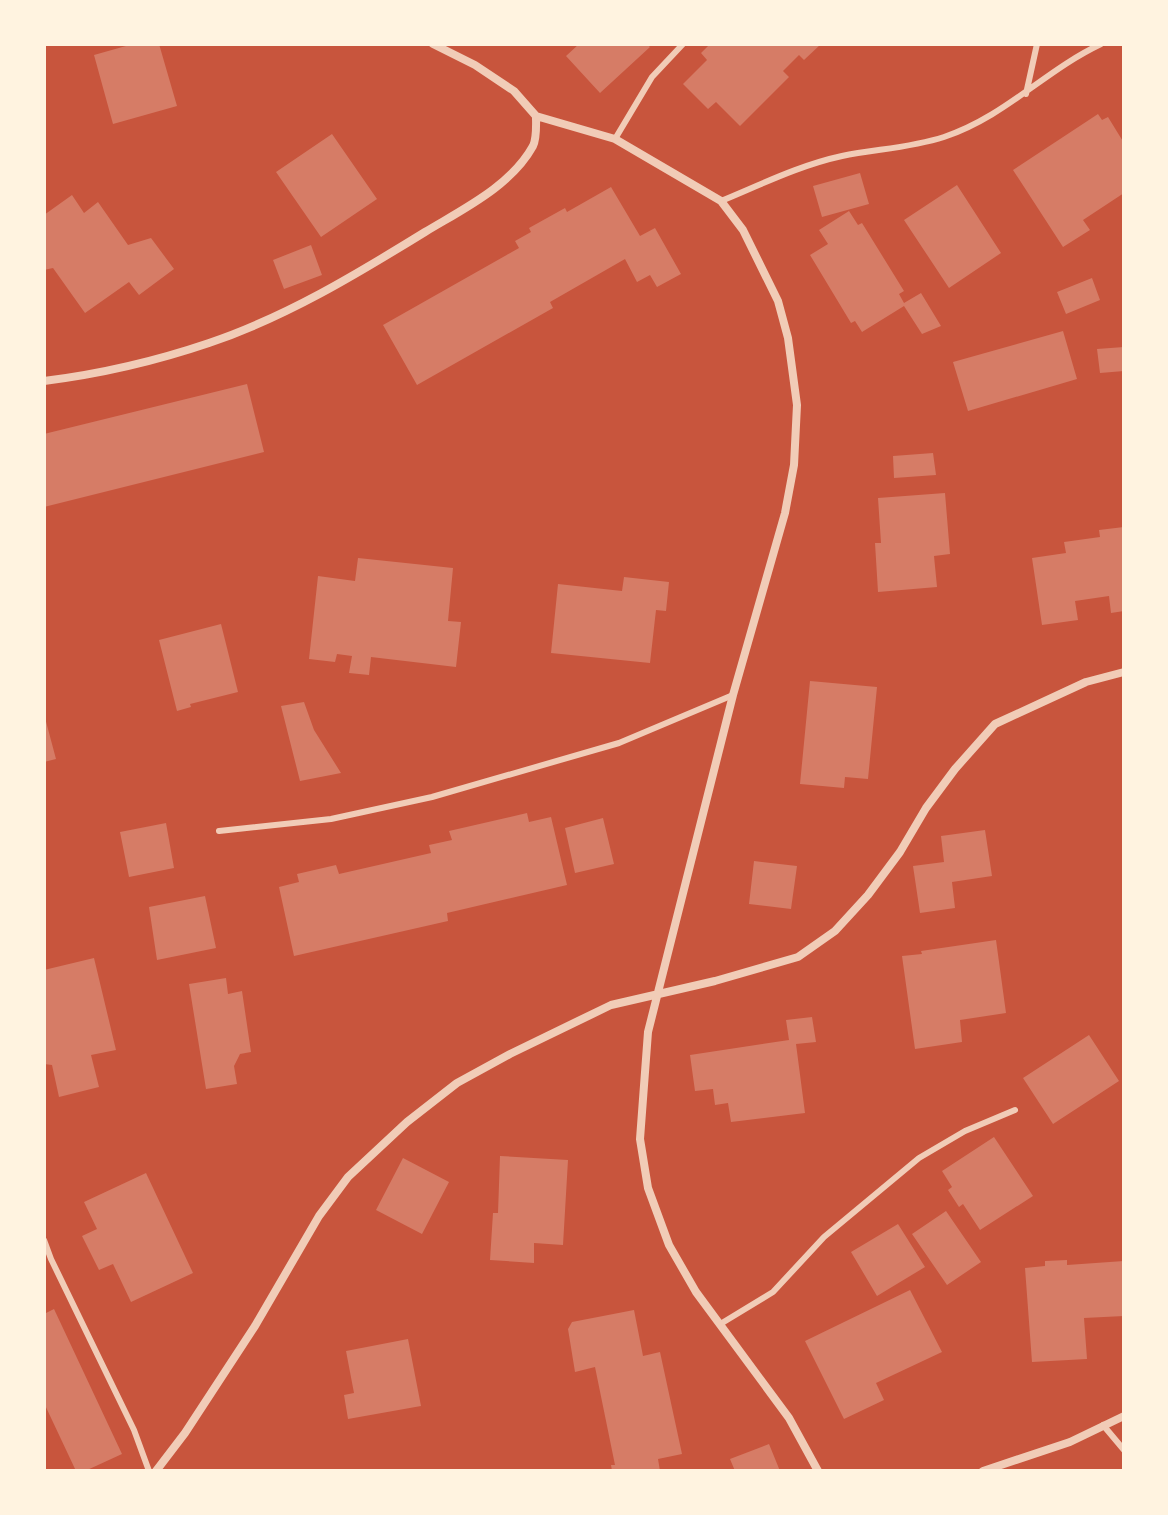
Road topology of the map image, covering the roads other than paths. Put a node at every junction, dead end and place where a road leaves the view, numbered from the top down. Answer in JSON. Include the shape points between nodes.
{"nodes":[{"id":1,"x":433,"y":44,"type":"edge"},
{"id":2,"x":683,"y":44,"type":"edge"},
{"id":3,"x":1037,"y":44,"type":"edge"},
{"id":4,"x":1101,"y":44,"type":"edge"},
{"id":5,"x":1026,"y":94,"type":"junction"},
{"id":6,"x":536,"y":116,"type":"junction"},
{"id":7,"x":615,"y":139,"type":"junction"},
{"id":8,"x":721,"y":201,"type":"junction"},
{"id":9,"x":44,"y":381,"type":"edge"},
{"id":10,"x":1124,"y":672,"type":"edge"},
{"id":11,"x":733,"y":695,"type":"junction"},
{"id":12,"x":219,"y":831,"type":"dead end"},
{"id":13,"x":657,"y":995,"type":"junction"},
{"id":14,"x":1015,"y":1110,"type":"dead end"},
{"id":15,"x":44,"y":1240,"type":"edge"},
{"id":16,"x":722,"y":1323,"type":"junction"},
{"id":17,"x":1124,"y":1416,"type":"edge"},
{"id":18,"x":1103,"y":1425,"type":"junction"},
{"id":19,"x":1124,"y":1450,"type":"edge"},
{"id":20,"x":149,"y":1471,"type":"edge"},
{"id":21,"x":156,"y":1471,"type":"edge"},
{"id":22,"x":818,"y":1471,"type":"edge"},
{"id":23,"x":983,"y":1471,"type":"edge"}],
"edges":[{"from":1,"to":6,"type":"street","via":[[514,91]]},
{"from":2,"to":7,"type":"lane","via":[[652,77]]},
{"from":3,"to":5,"type":"lane"},
{"from":4,"to":5,"type":"lane"},
{"from":5,"to":8,"type":"lane","via":[[989,118],[944,137],[842,156]]},
{"from":6,"to":7,"type":"street"},
{"from":6,"to":9,"type":"street","via":[[535,143],[514,172],[481,198],[291,308],[157,358]]},
{"from":7,"to":8,"type":"street"},
{"from":8,"to":11,"type":"street","via":[[743,230],[778,301],[797,405],[785,513]]},
{"from":10,"to":13,"type":"street","via":[[1086,682],[995,724],[926,808],[868,895],[835,931],[798,957]]},
{"from":11,"to":12,"type":"lane","via":[[619,743],[432,797],[331,819]]},
{"from":11,"to":13,"type":"street"},
{"from":13,"to":16,"type":"street","via":[[642,1087],[640,1139],[648,1188],[669,1245],[696,1292]]},
{"from":13,"to":21,"type":"street","via":[[611,1005],[457,1083],[348,1177]]},
{"from":14,"to":16,"type":"lane","via":[[919,1158],[824,1237],[773,1292]]},
{"from":15,"to":20,"type":"lane"},
{"from":16,"to":22,"type":"street","via":[[789,1418]]},
{"from":17,"to":18,"type":"street"},
{"from":18,"to":19,"type":"lane"},
{"from":18,"to":23,"type":"street","via":[[1070,1442]]}]}
